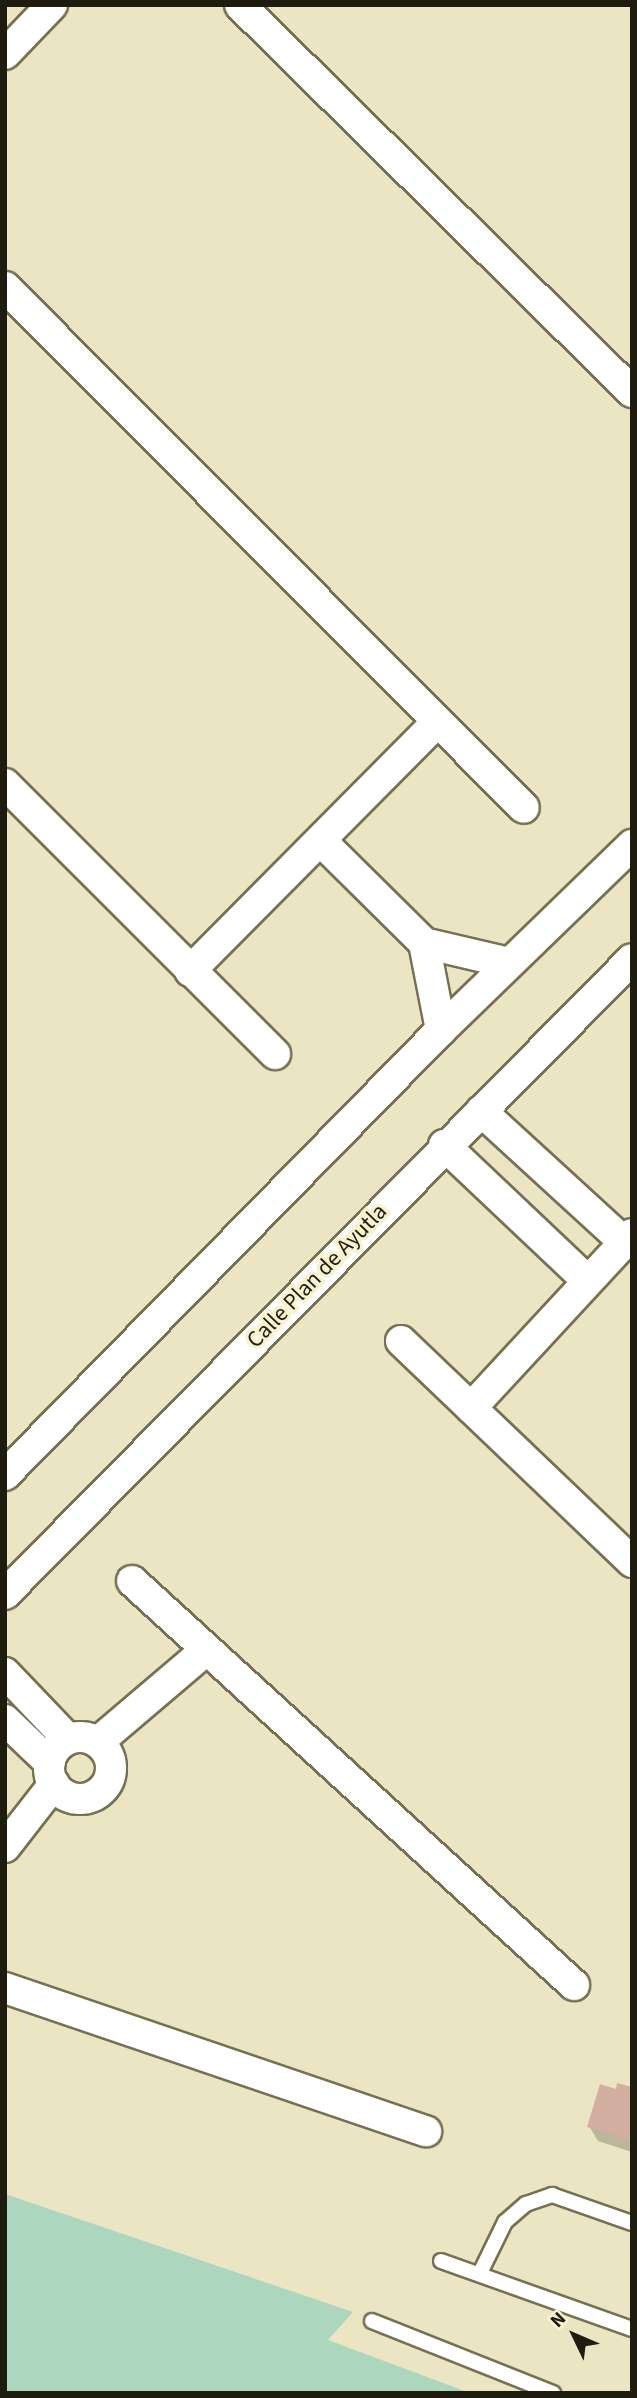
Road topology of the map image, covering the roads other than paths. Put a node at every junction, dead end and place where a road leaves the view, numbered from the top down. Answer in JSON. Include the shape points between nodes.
{"nodes":[{"id":1,"x":52,"y":5,"type":"edge"},
{"id":2,"x":240,"y":5,"type":"edge"},
{"id":3,"x":5,"y":54,"type":"edge"},
{"id":4,"x":5,"y":287,"type":"edge"},
{"id":5,"x":632,"y":392,"type":"edge"},
{"id":6,"x":437,"y":722,"type":"junction"},
{"id":7,"x":5,"y":784,"type":"edge"},
{"id":8,"x":524,"y":808,"type":"dead end"},
{"id":9,"x":321,"y":841,"type":"junction"},
{"id":10,"x":628,"y":857,"type":"edge"},
{"id":11,"x":424,"y":943,"type":"junction"},
{"id":12,"x":632,"y":959,"type":"edge"},
{"id":13,"x":509,"y":964,"type":"junction"},
{"id":14,"x":190,"y":971,"type":"junction"},
{"id":15,"x":441,"y":1030,"type":"junction"},
{"id":16,"x":275,"y":1054,"type":"dead end"},
{"id":17,"x":481,"y":1111,"type":"junction"},
{"id":18,"x":444,"y":1146,"type":"junction"},
{"id":19,"x":628,"y":1238,"type":"edge"},
{"id":20,"x":588,"y":1282,"type":"junction"},
{"id":21,"x":401,"y":1341,"type":"dead end"},
{"id":22,"x":471,"y":1408,"type":"junction"},
{"id":23,"x":5,"y":1475,"type":"edge"},
{"id":24,"x":632,"y":1562,"type":"edge"},
{"id":25,"x":131,"y":1581,"type":"dead end"},
{"id":26,"x":5,"y":1594,"type":"edge"},
{"id":27,"x":206,"y":1650,"type":"junction"},
{"id":28,"x":5,"y":1673,"type":"edge"},
{"id":29,"x":5,"y":1720,"type":"edge"},
{"id":30,"x":68,"y":1739,"type":"junction"},
{"id":31,"x":98,"y":1742,"type":"junction"},
{"id":32,"x":52,"y":1774,"type":"junction"},
{"id":33,"x":5,"y":1847,"type":"edge"},
{"id":34,"x":574,"y":1985,"type":"dead end"},
{"id":35,"x":5,"y":1988,"type":"edge"},
{"id":36,"x":426,"y":2131,"type":"dead end"},
{"id":37,"x":632,"y":2223,"type":"edge"},
{"id":38,"x":441,"y":2261,"type":"dead end"},
{"id":39,"x":480,"y":2273,"type":"junction"},
{"id":40,"x":372,"y":2321,"type":"dead end"},
{"id":41,"x":632,"y":2329,"type":"edge"},
{"id":42,"x":553,"y":2393,"type":"edge"}],
"edges":[{"from":1,"to":3,"type":"street"},
{"from":2,"to":5,"type":"street"},
{"from":4,"to":6,"type":"street"},
{"from":6,"to":8,"type":"street"},
{"from":6,"to":9,"type":"street"},
{"from":7,"to":14,"type":"street"},
{"from":9,"to":11,"type":"street"},
{"from":9,"to":14,"type":"street"},
{"from":10,"to":13,"type":"street"},
{"from":11,"to":13,"type":"street"},
{"from":11,"to":15,"type":"street"},
{"from":12,"to":17,"type":"street","name":"Calle Plan de Ayutla"},
{"from":13,"to":15,"type":"street"},
{"from":14,"to":16,"type":"street"},
{"from":15,"to":23,"type":"street"},
{"from":17,"to":18,"type":"street","name":"Calle Plan de Ayutla"},
{"from":17,"to":19,"type":"street"},
{"from":18,"to":20,"type":"street"},
{"from":18,"to":26,"type":"street","name":"Calle Plan de Ayutla"},
{"from":19,"to":20,"type":"street"},
{"from":20,"to":22,"type":"street"},
{"from":21,"to":22,"type":"street"},
{"from":22,"to":24,"type":"street"},
{"from":25,"to":27,"type":"street"},
{"from":27,"to":31,"type":"street"},
{"from":27,"to":34,"type":"street"},
{"from":28,"to":30,"type":"street"},
{"from":29,"to":32,"type":"street"},
{"from":30,"to":31,"type":"street"},
{"from":30,"to":32,"type":"street","via":[[55,1749]]},
{"from":31,"to":32,"type":"street","via":[[110,1762],[106,1785],[85,1798],[73,1798]]},
{"from":32,"to":33,"type":"street"},
{"from":35,"to":36,"type":"street"},
{"from":37,"to":39,"type":"lane","via":[[552,2196],[526,2204],[505,2222]]},
{"from":38,"to":39,"type":"lane"},
{"from":39,"to":41,"type":"lane"},
{"from":40,"to":42,"type":"lane"}]}
